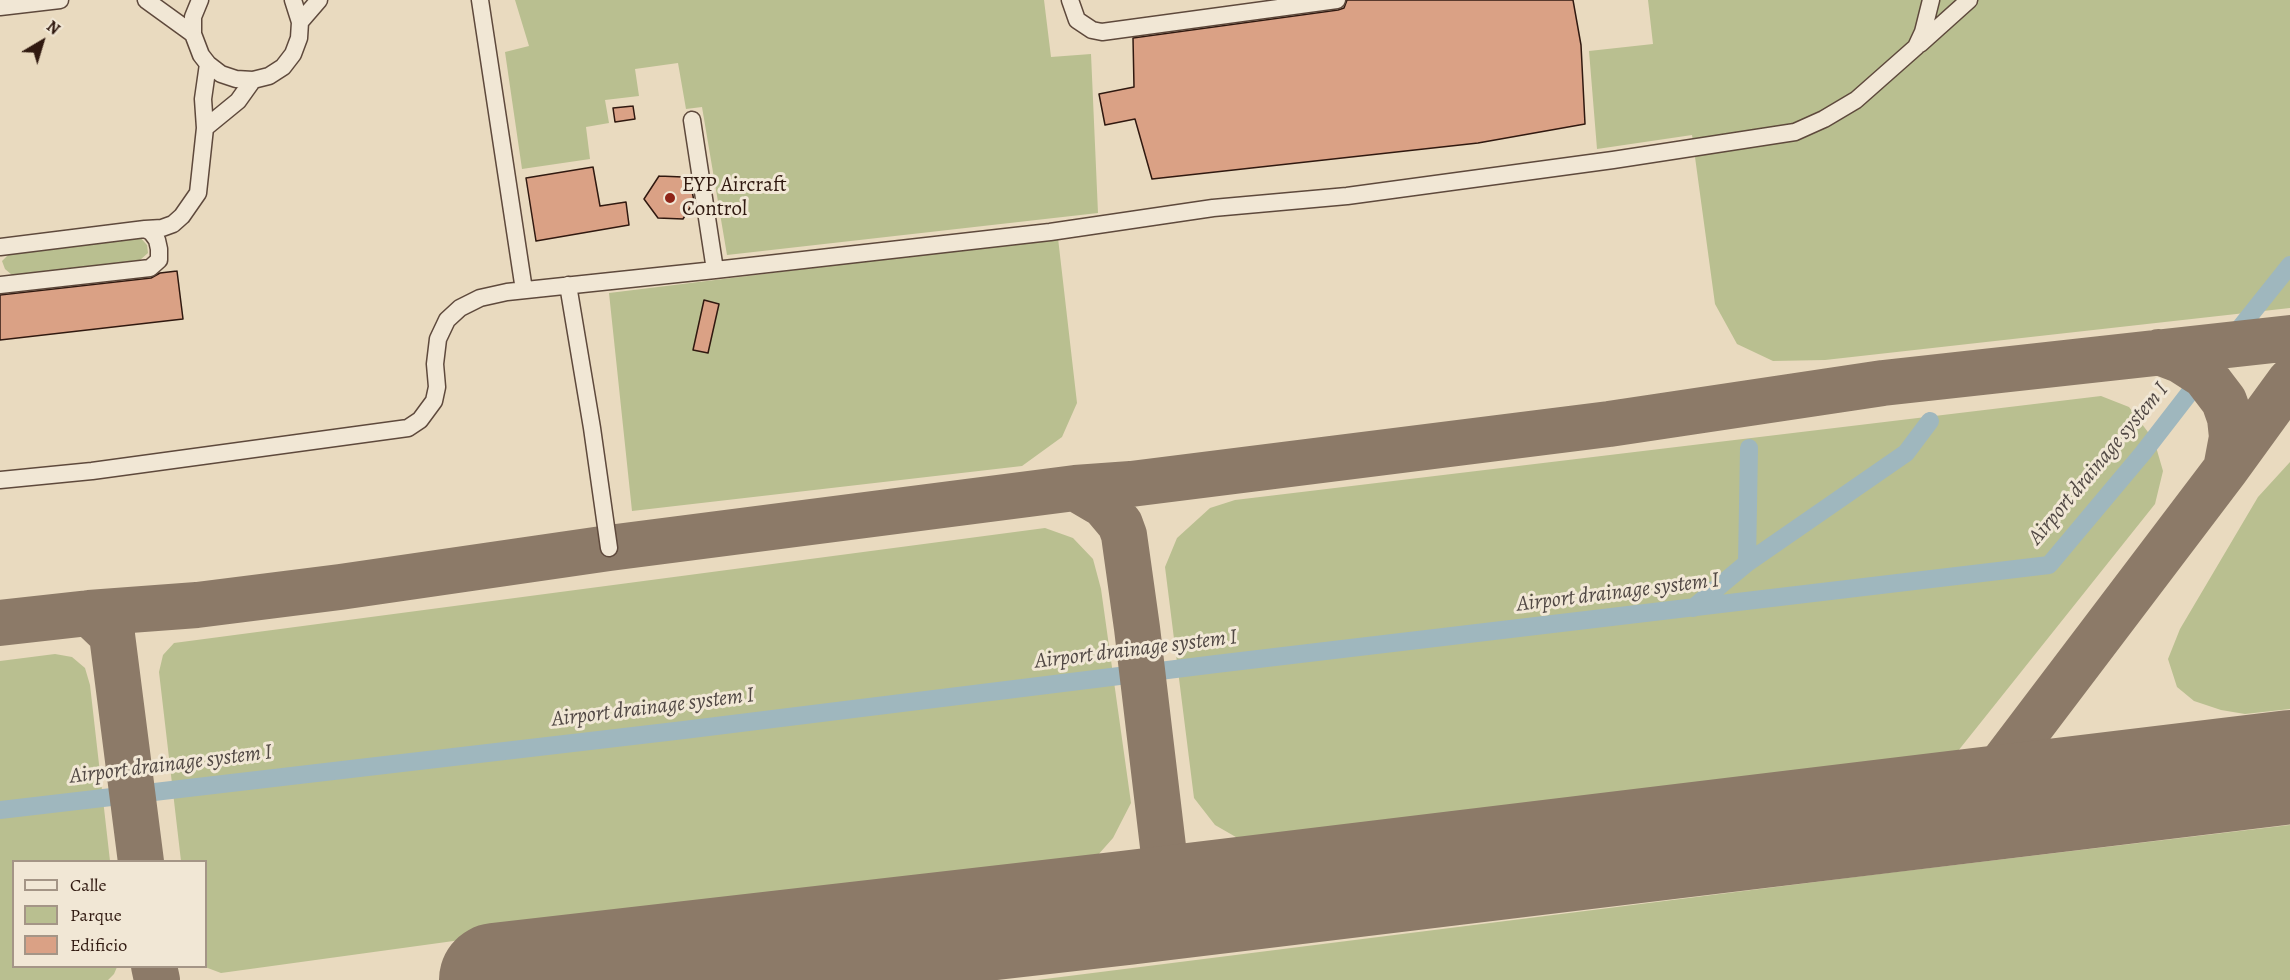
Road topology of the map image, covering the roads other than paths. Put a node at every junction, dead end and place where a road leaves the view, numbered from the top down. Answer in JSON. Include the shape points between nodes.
{"nodes":[{"id":1,"x":60,"y":0,"type":"edge"},
{"id":2,"x":146,"y":0,"type":"edge"},
{"id":3,"x":200,"y":0,"type":"edge"},
{"id":4,"x":293,"y":0,"type":"edge"},
{"id":5,"x":319,"y":0,"type":"edge"},
{"id":6,"x":480,"y":0,"type":"edge"},
{"id":7,"x":1070,"y":0,"type":"edge"},
{"id":8,"x":1337,"y":0,"type":"edge"},
{"id":9,"x":1931,"y":0,"type":"edge"},
{"id":10,"x":1969,"y":0,"type":"edge"},
{"id":11,"x":0,"y":7,"type":"edge"},
{"id":12,"x":300,"y":22,"type":"junction"},
{"id":13,"x":194,"y":34,"type":"junction"},
{"id":14,"x":1916,"y":47,"type":"junction"},
{"id":15,"x":208,"y":64,"type":"junction"},
{"id":16,"x":253,"y":80,"type":"junction"},
{"id":17,"x":692,"y":120,"type":"dead end"},
{"id":18,"x":205,"y":128,"type":"junction"},
{"id":19,"x":145,"y":228,"type":"junction"},
{"id":20,"x":0,"y":247,"type":"edge"},
{"id":21,"x":715,"y":270,"type":"junction"},
{"id":22,"x":0,"y":285,"type":"edge"},
{"id":23,"x":568,"y":285,"type":"junction"},
{"id":24,"x":524,"y":290,"type":"junction"},
{"id":25,"x":0,"y":480,"type":"edge"},
{"id":26,"x":609,"y":548,"type":"dead end"}],
"edges":[{"from":1,"to":11,"type":"street"},
{"from":2,"to":13,"type":"street"},
{"from":3,"to":13,"type":"street","via":[[193,17]]},
{"from":4,"to":12,"type":"street"},
{"from":5,"to":12,"type":"street"},
{"from":6,"to":24,"type":"street"},
{"from":7,"to":8,"type":"street","via":[[1077,20],[1102,32]]},
{"from":9,"to":14,"type":"street"},
{"from":10,"to":14,"type":"street"},
{"from":12,"to":16,"type":"street","via":[[300,38],[283,67]]},
{"from":13,"to":15,"type":"street"},
{"from":14,"to":21,"type":"street","via":[[1848,105],[1795,132],[1769,137],[1347,196],[1213,208],[1050,232]]},
{"from":15,"to":16,"type":"street","via":[[221,74]]},
{"from":15,"to":18,"type":"street","via":[[203,99]]},
{"from":16,"to":18,"type":"street","via":[[238,101]]},
{"from":17,"to":21,"type":"street"},
{"from":18,"to":19,"type":"street","via":[[198,193],[191,206],[172,224]]},
{"from":19,"to":20,"type":"street"},
{"from":19,"to":22,"type":"street","via":[[157,240],[159,249],[159,261],[150,268]]},
{"from":21,"to":23,"type":"street"},
{"from":23,"to":24,"type":"street"},
{"from":23,"to":26,"type":"street"},
{"from":24,"to":25,"type":"street","via":[[480,298],[447,320],[438,339],[434,401],[420,420],[408,428]]}]}
